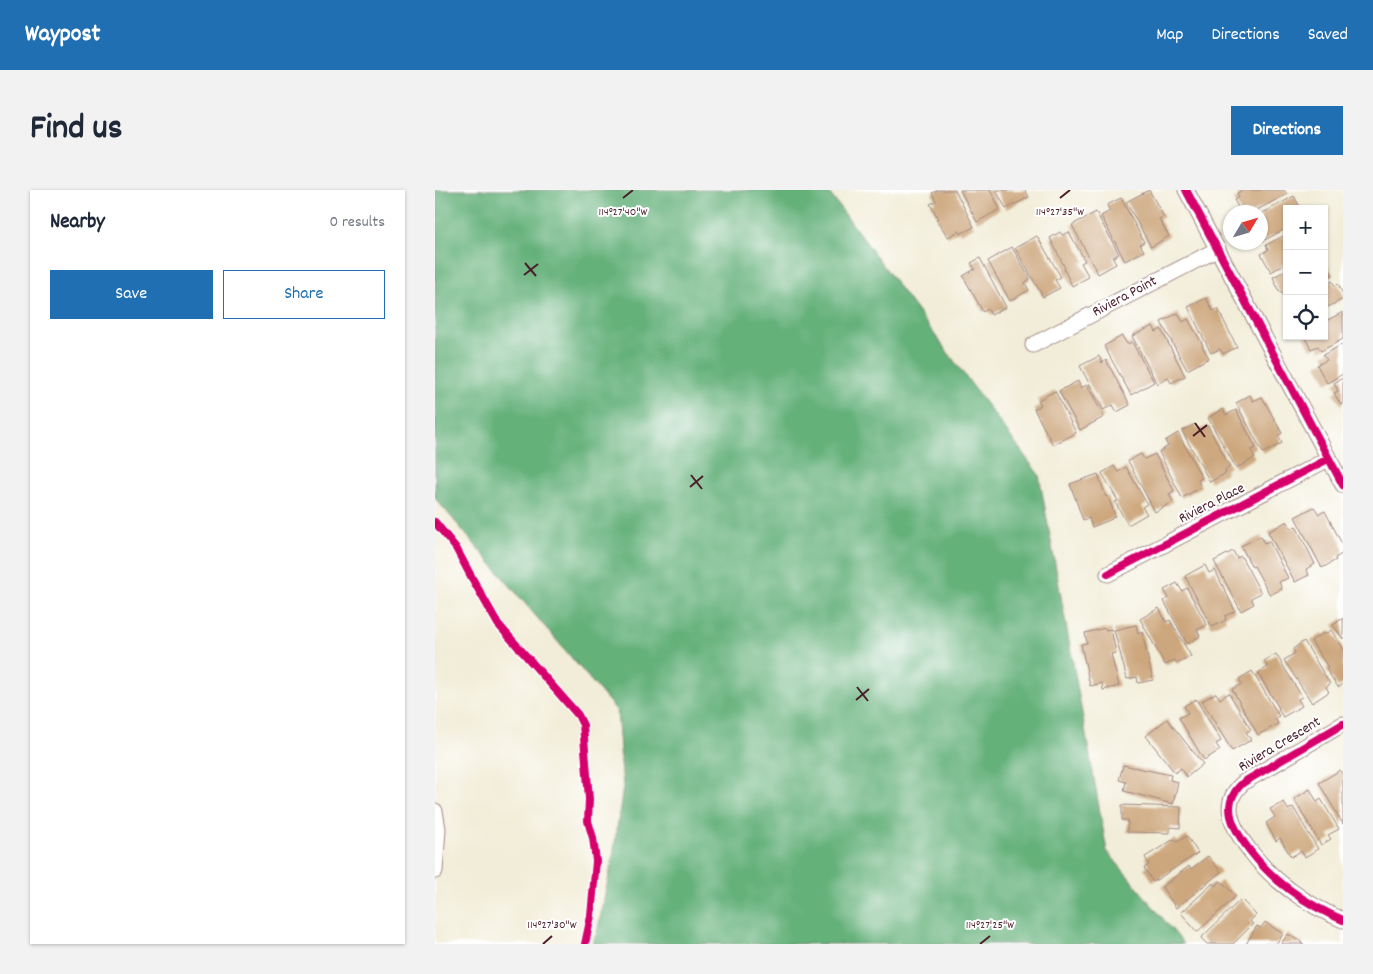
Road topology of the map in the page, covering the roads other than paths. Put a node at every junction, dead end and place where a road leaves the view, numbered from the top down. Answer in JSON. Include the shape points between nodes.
{"nodes":[{"id":1,"x":1186,"y":190,"type":"edge"},
{"id":2,"x":1217,"y":249,"type":"junction"},
{"id":3,"x":1033,"y":345,"type":"dead end"},
{"id":4,"x":1328,"y":459,"type":"junction"},
{"id":5,"x":1343,"y":485,"type":"edge"},
{"id":6,"x":1108,"y":574,"type":"dead end"},
{"id":7,"x":1343,"y":724,"type":"edge"},
{"id":8,"x":435,"y":811,"type":"edge"},
{"id":9,"x":435,"y":871,"type":"edge"},
{"id":10,"x":1343,"y":920,"type":"edge"}],
"edges":[{"from":1,"to":2,"type":"street"},
{"from":2,"to":3,"type":"street","name":"Riviera Point"},
{"from":2,"to":4,"type":"street"},
{"from":4,"to":5,"type":"street"},
{"from":4,"to":6,"type":"street","name":"Riviera Place"},
{"from":7,"to":10,"type":"street","name":"Riviera Crescent","via":[[1244,782],[1234,794],[1230,809],[1241,837],[1274,877],[1307,901]]},
{"from":8,"to":9,"type":"street","via":[[438,829]]}]}
